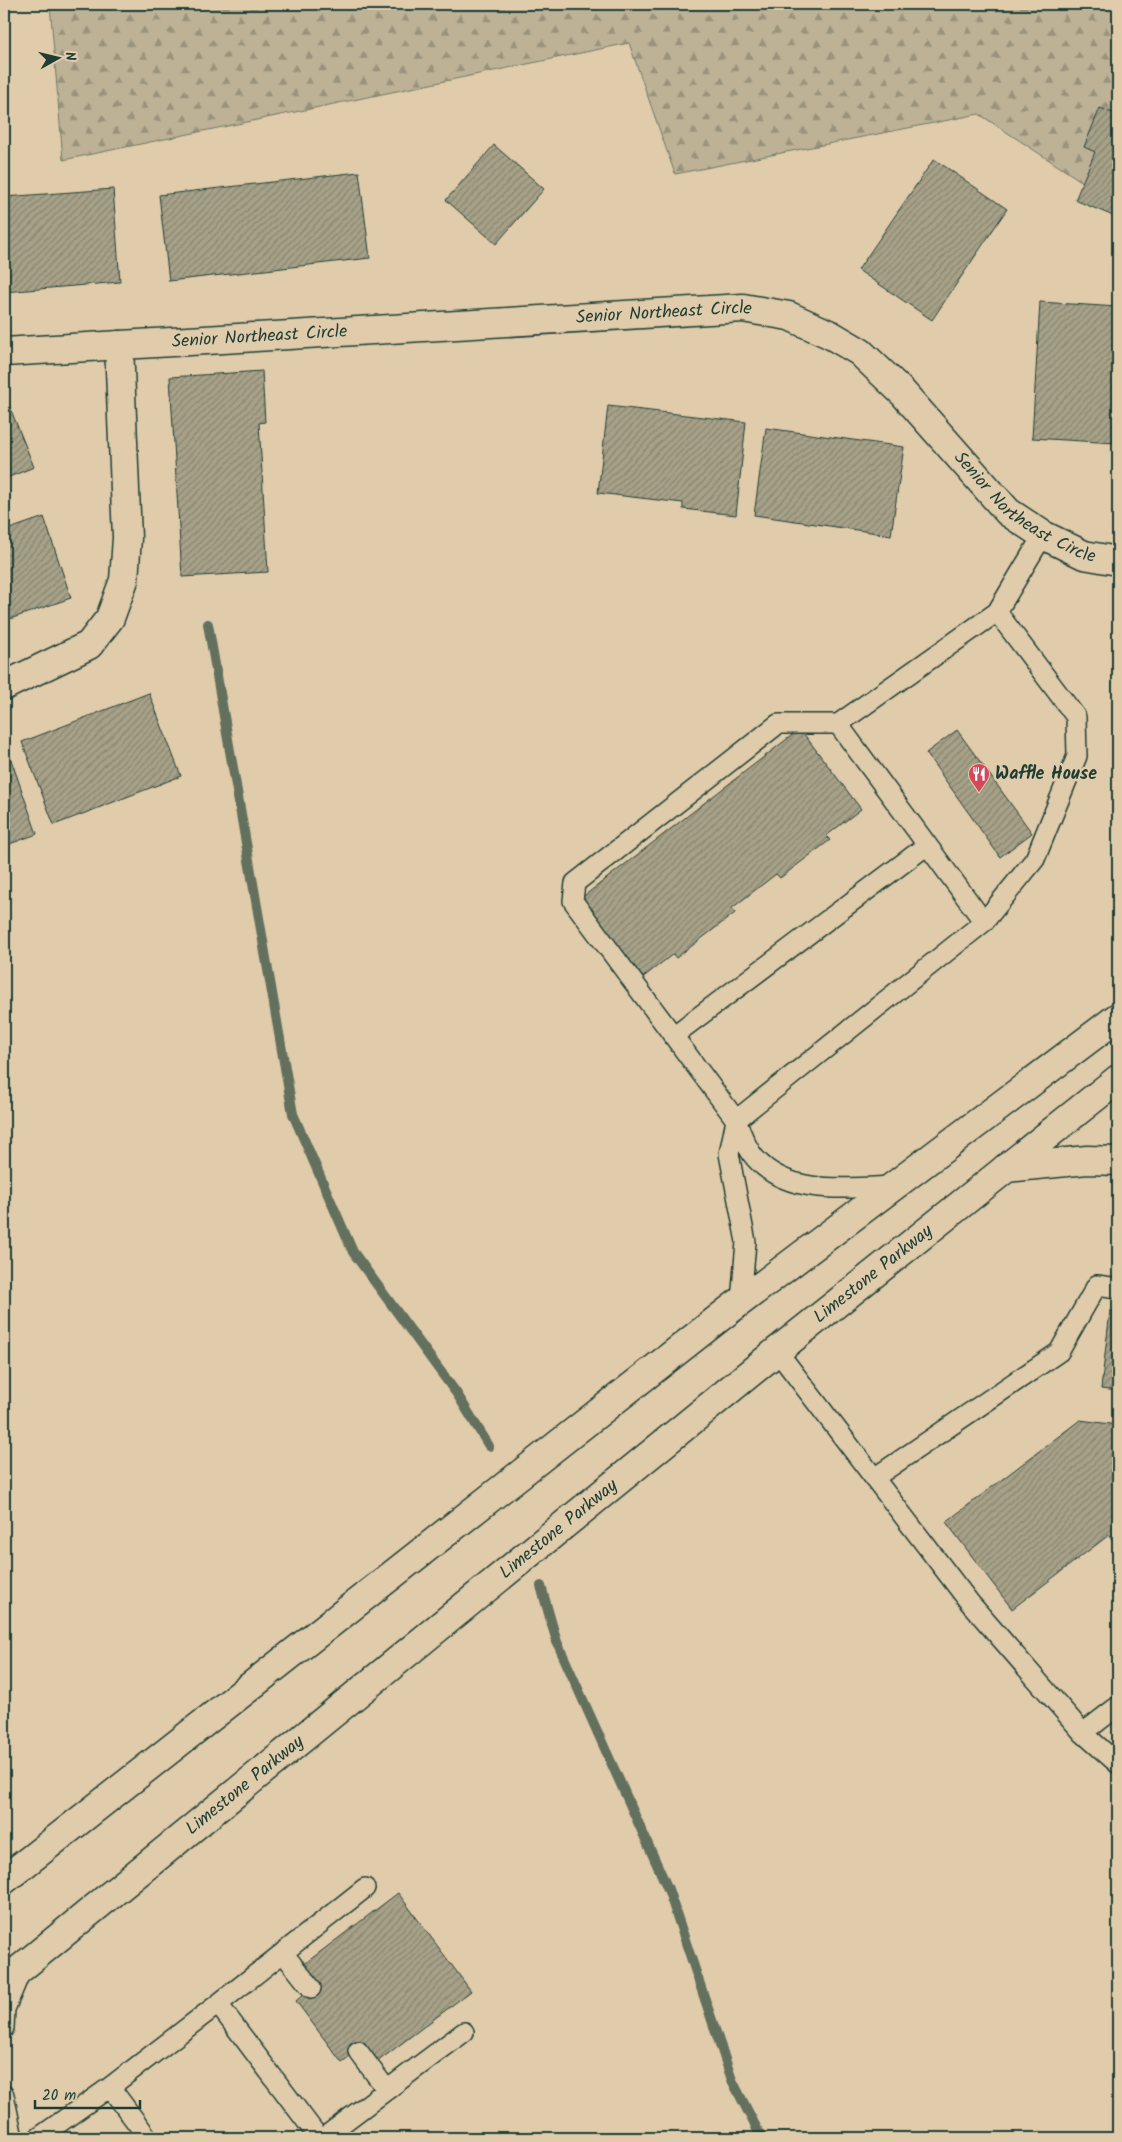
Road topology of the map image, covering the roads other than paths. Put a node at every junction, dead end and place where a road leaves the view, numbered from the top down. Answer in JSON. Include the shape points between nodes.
{"nodes":[{"id":1,"x":119,"y":345,"type":"junction"},
{"id":2,"x":4,"y":352,"type":"edge"},
{"id":3,"x":1043,"y":535,"type":"junction"},
{"id":4,"x":1118,"y":561,"type":"edge"},
{"id":5,"x":997,"y":612,"type":"junction"},
{"id":6,"x":4,"y":686,"type":"edge"},
{"id":7,"x":838,"y":724,"type":"junction"},
{"id":8,"x":926,"y":846,"type":"junction"},
{"id":9,"x":984,"y":922,"type":"junction"},
{"id":10,"x":1118,"y":1017,"type":"edge"},
{"id":11,"x":673,"y":1036,"type":"junction"},
{"id":12,"x":1118,"y":1080,"type":"edge"},
{"id":13,"x":736,"y":1120,"type":"junction"},
{"id":14,"x":1118,"y":1161,"type":"edge"},
{"id":15,"x":1006,"y":1168,"type":"junction"},
{"id":16,"x":893,"y":1186,"type":"junction"},
{"id":17,"x":1118,"y":1288,"type":"edge"},
{"id":18,"x":741,"y":1301,"type":"junction"},
{"id":19,"x":777,"y":1351,"type":"junction"},
{"id":20,"x":874,"y":1478,"type":"junction"},
{"id":21,"x":1118,"y":1706,"type":"edge"},
{"id":22,"x":1083,"y":1733,"type":"junction"},
{"id":23,"x":1118,"y":1764,"type":"edge"},
{"id":24,"x":4,"y":1880,"type":"edge"},
{"id":25,"x":365,"y":1888,"type":"dead end"},
{"id":26,"x":284,"y":1954,"type":"junction"},
{"id":27,"x":14,"y":1974,"type":"edge"},
{"id":28,"x":311,"y":1988,"type":"dead end"},
{"id":29,"x":218,"y":2004,"type":"junction"},
{"id":30,"x":4,"y":2028,"type":"edge"},
{"id":31,"x":464,"y":2032,"type":"dead end"},
{"id":32,"x":358,"y":2051,"type":"dead end"},
{"id":33,"x":110,"y":2087,"type":"junction"},
{"id":34,"x":387,"y":2090,"type":"junction"},
{"id":35,"x":4,"y":2095,"type":"edge"},
{"id":36,"x":13,"y":2138,"type":"edge"},
{"id":37,"x":38,"y":2138,"type":"edge"},
{"id":38,"x":148,"y":2138,"type":"edge"},
{"id":39,"x":321,"y":2138,"type":"edge"}],
"edges":[{"from":1,"to":2,"type":"main road","name":"Senior Northeast Circle"},
{"from":1,"to":3,"type":"main road","name":"Senior Northeast Circle","via":[[743,308],[788,316],[860,352],[903,393],[1008,512]]},
{"from":1,"to":6,"type":"main road","via":[[127,538],[124,580],[110,618],[89,645]]},
{"from":3,"to":4,"type":"main road","name":"Senior Northeast Circle","via":[[1084,555]]},
{"from":3,"to":5,"type":"lane"},
{"from":5,"to":7,"type":"lane"},
{"from":5,"to":9,"type":"lane","via":[[1076,717],[1077,756],[1035,859]]},
{"from":7,"to":8,"type":"lane"},
{"from":7,"to":11,"type":"lane","via":[[778,724],[576,883],[573,901]]},
{"from":8,"to":9,"type":"lane"},
{"from":8,"to":11,"type":"lane"},
{"from":9,"to":13,"type":"lane"},
{"from":10,"to":16,"type":"main road"},
{"from":11,"to":13,"type":"lane"},
{"from":12,"to":15,"type":"main road","name":"Limestone Parkway"},
{"from":13,"to":16,"type":"lane","via":[[754,1157],[780,1178],[830,1188]]},
{"from":13,"to":18,"type":"lane","via":[[729,1154],[746,1242]]},
{"from":14,"to":15,"type":"main road","via":[[1087,1160]]},
{"from":15,"to":19,"type":"main road","name":"Limestone Parkway"},
{"from":16,"to":18,"type":"main road"},
{"from":17,"to":20,"type":"lane","via":[[1097,1285],[1059,1352]]},
{"from":18,"to":24,"type":"main road"},
{"from":19,"to":20,"type":"lane"},
{"from":19,"to":27,"type":"main road","name":"Limestone Parkway"},
{"from":20,"to":22,"type":"lane","via":[[970,1603]]},
{"from":21,"to":22,"type":"lane"},
{"from":22,"to":23,"type":"lane"},
{"from":25,"to":26,"type":"lane"},
{"from":26,"to":28,"type":"lane"},
{"from":26,"to":29,"type":"lane"},
{"from":27,"to":30,"type":"lane"},
{"from":29,"to":33,"type":"lane"},
{"from":29,"to":39,"type":"lane"},
{"from":31,"to":34,"type":"lane"},
{"from":32,"to":34,"type":"lane"},
{"from":33,"to":37,"type":"lane"},
{"from":33,"to":38,"type":"lane"},
{"from":34,"to":39,"type":"lane"},
{"from":35,"to":36,"type":"lane"}]}
